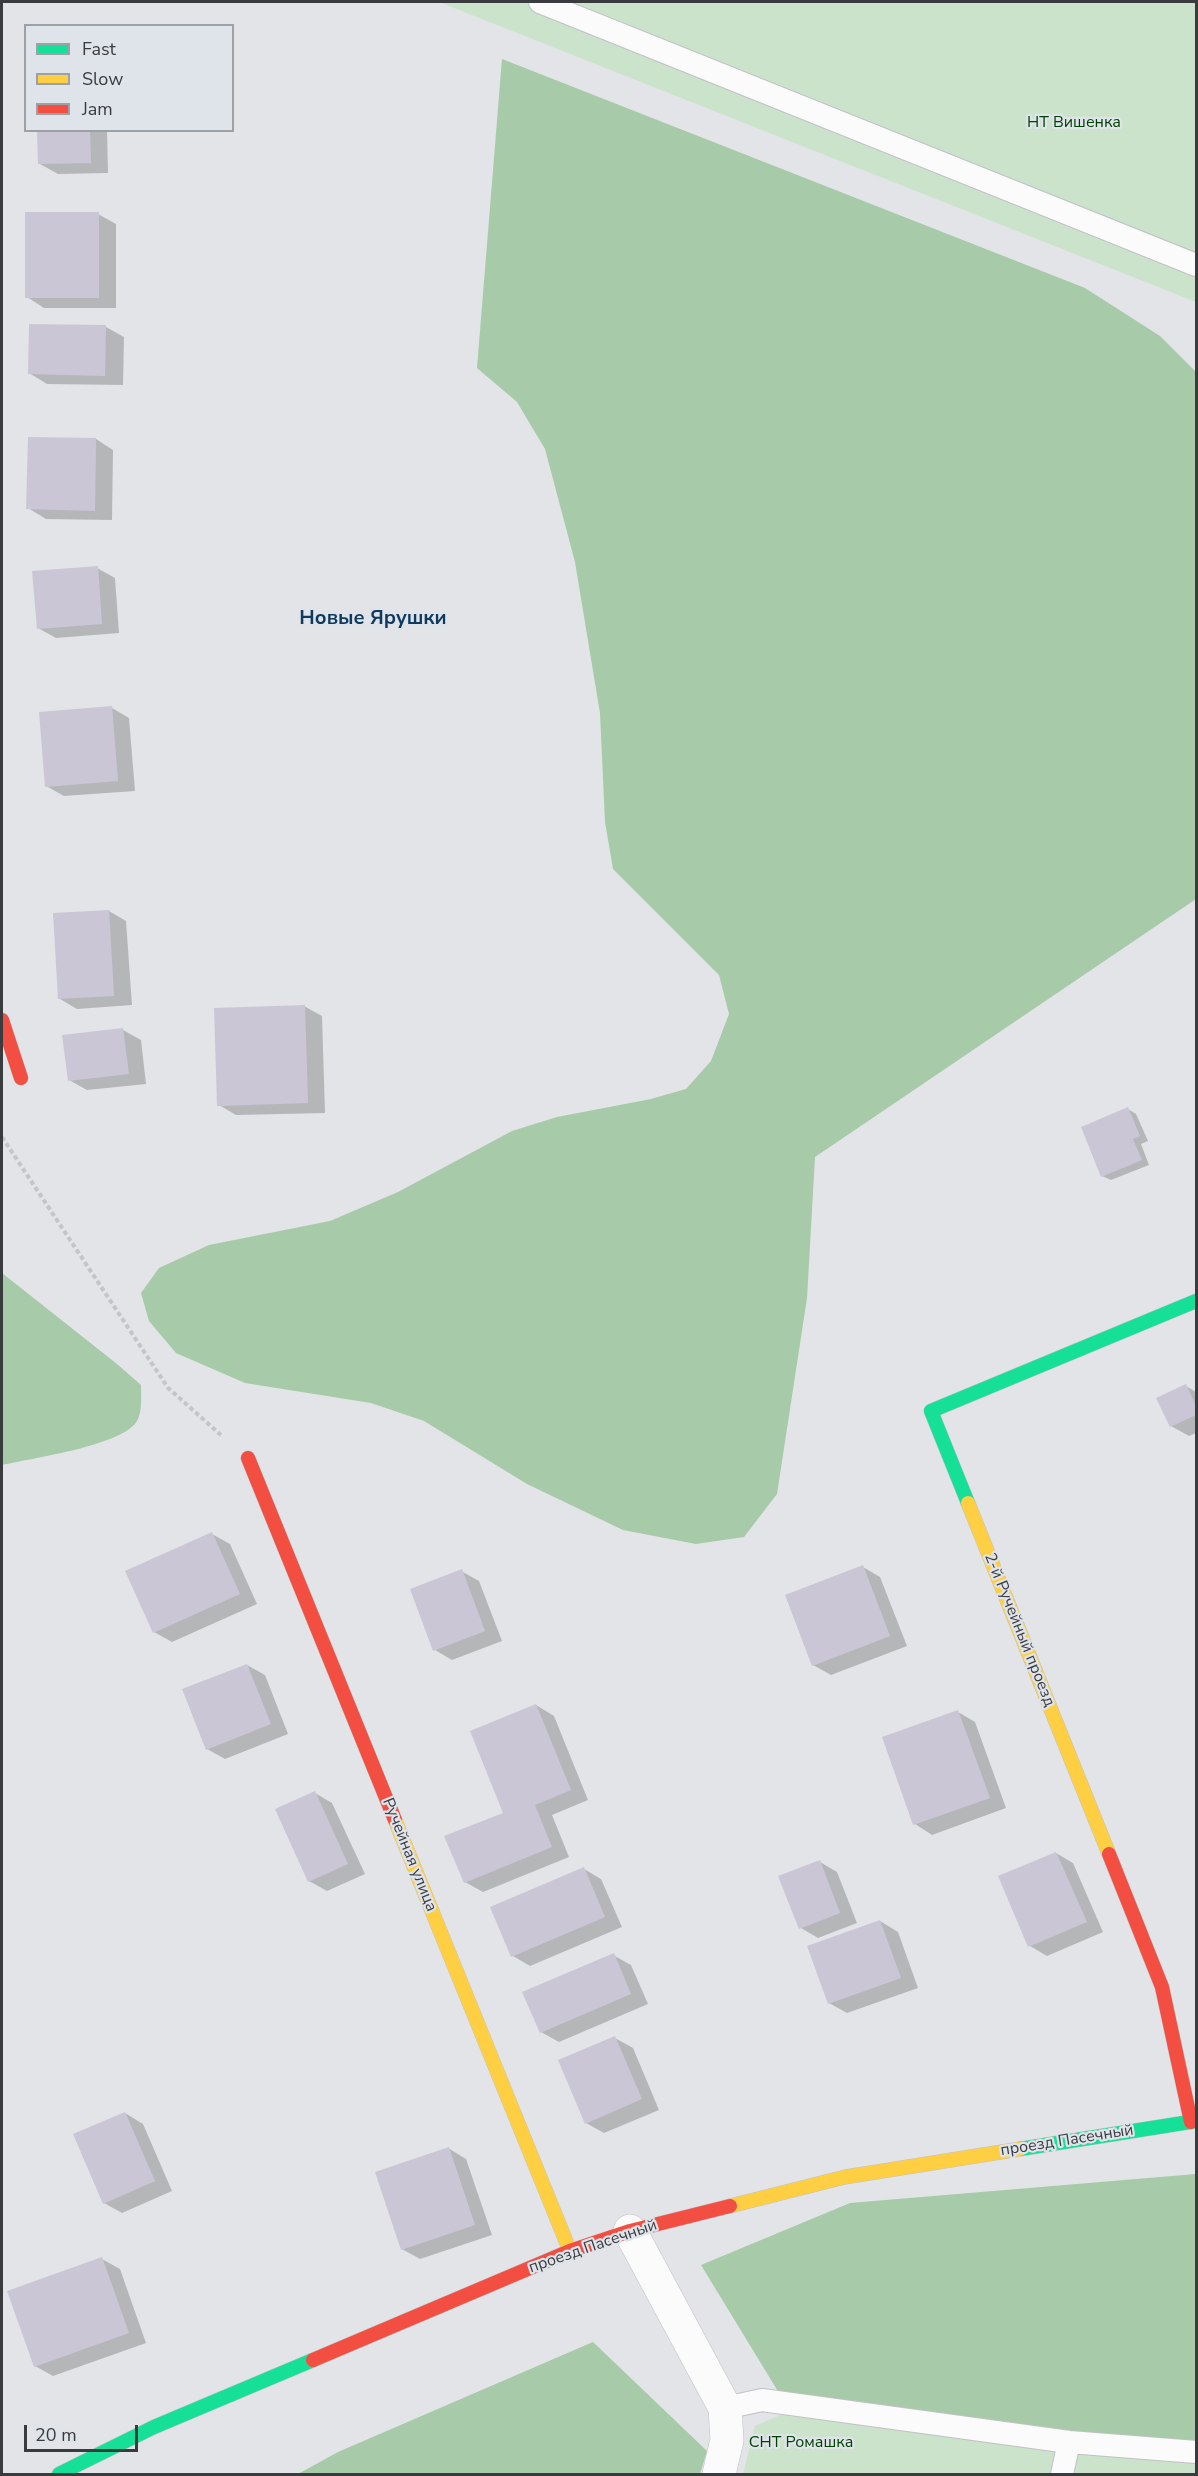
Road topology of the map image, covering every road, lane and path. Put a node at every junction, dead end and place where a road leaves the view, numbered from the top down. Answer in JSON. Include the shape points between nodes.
{"nodes":[{"id":1,"x":540,"y":2,"type":"edge"},
{"id":2,"x":1197,"y":265,"type":"edge"},
{"id":3,"x":2,"y":1020,"type":"edge"},
{"id":4,"x":21,"y":1078,"type":"dead end"},
{"id":5,"x":2,"y":1137,"type":"edge"},
{"id":6,"x":1197,"y":1301,"type":"edge"},
{"id":7,"x":248,"y":1458,"type":"joint"},
{"id":8,"x":1194,"y":2121,"type":"edge"},
{"id":9,"x":630,"y":2231,"type":"junction"},
{"id":10,"x":570,"y":2251,"type":"junction"},
{"id":11,"x":725,"y":2408,"type":"junction"},
{"id":12,"x":1070,"y":2442,"type":"junction"},
{"id":13,"x":1197,"y":2452,"type":"edge"},
{"id":14,"x":59,"y":2475,"type":"edge"},
{"id":15,"x":719,"y":2475,"type":"edge"},
{"id":16,"x":1062,"y":2475,"type":"edge"}],
"edges":[{"from":1,"to":2,"type":"lane"},
{"from":3,"to":4,"type":"street"},
{"from":5,"to":7,"type":"path","via":[[168,1388]]},
{"from":6,"to":8,"type":"street","name":"2-й Ручейный проезд","via":[[931,1410],[1162,1987]]},
{"from":7,"to":10,"type":"street","name":"Ручейная улица"},
{"from":8,"to":9,"type":"street","name":"проезд Пасечный","via":[[845,2177]]},
{"from":9,"to":10,"type":"street","name":"проезд Пасечный"},
{"from":9,"to":11,"type":"street"},
{"from":10,"to":14,"type":"street","name":"проезд Пасечный","via":[[154,2427]]},
{"from":11,"to":12,"type":"lane","via":[[762,2400]]},
{"from":11,"to":15,"type":"street","via":[[727,2440]]},
{"from":12,"to":13,"type":"lane"},
{"from":12,"to":16,"type":"lane"}]}
